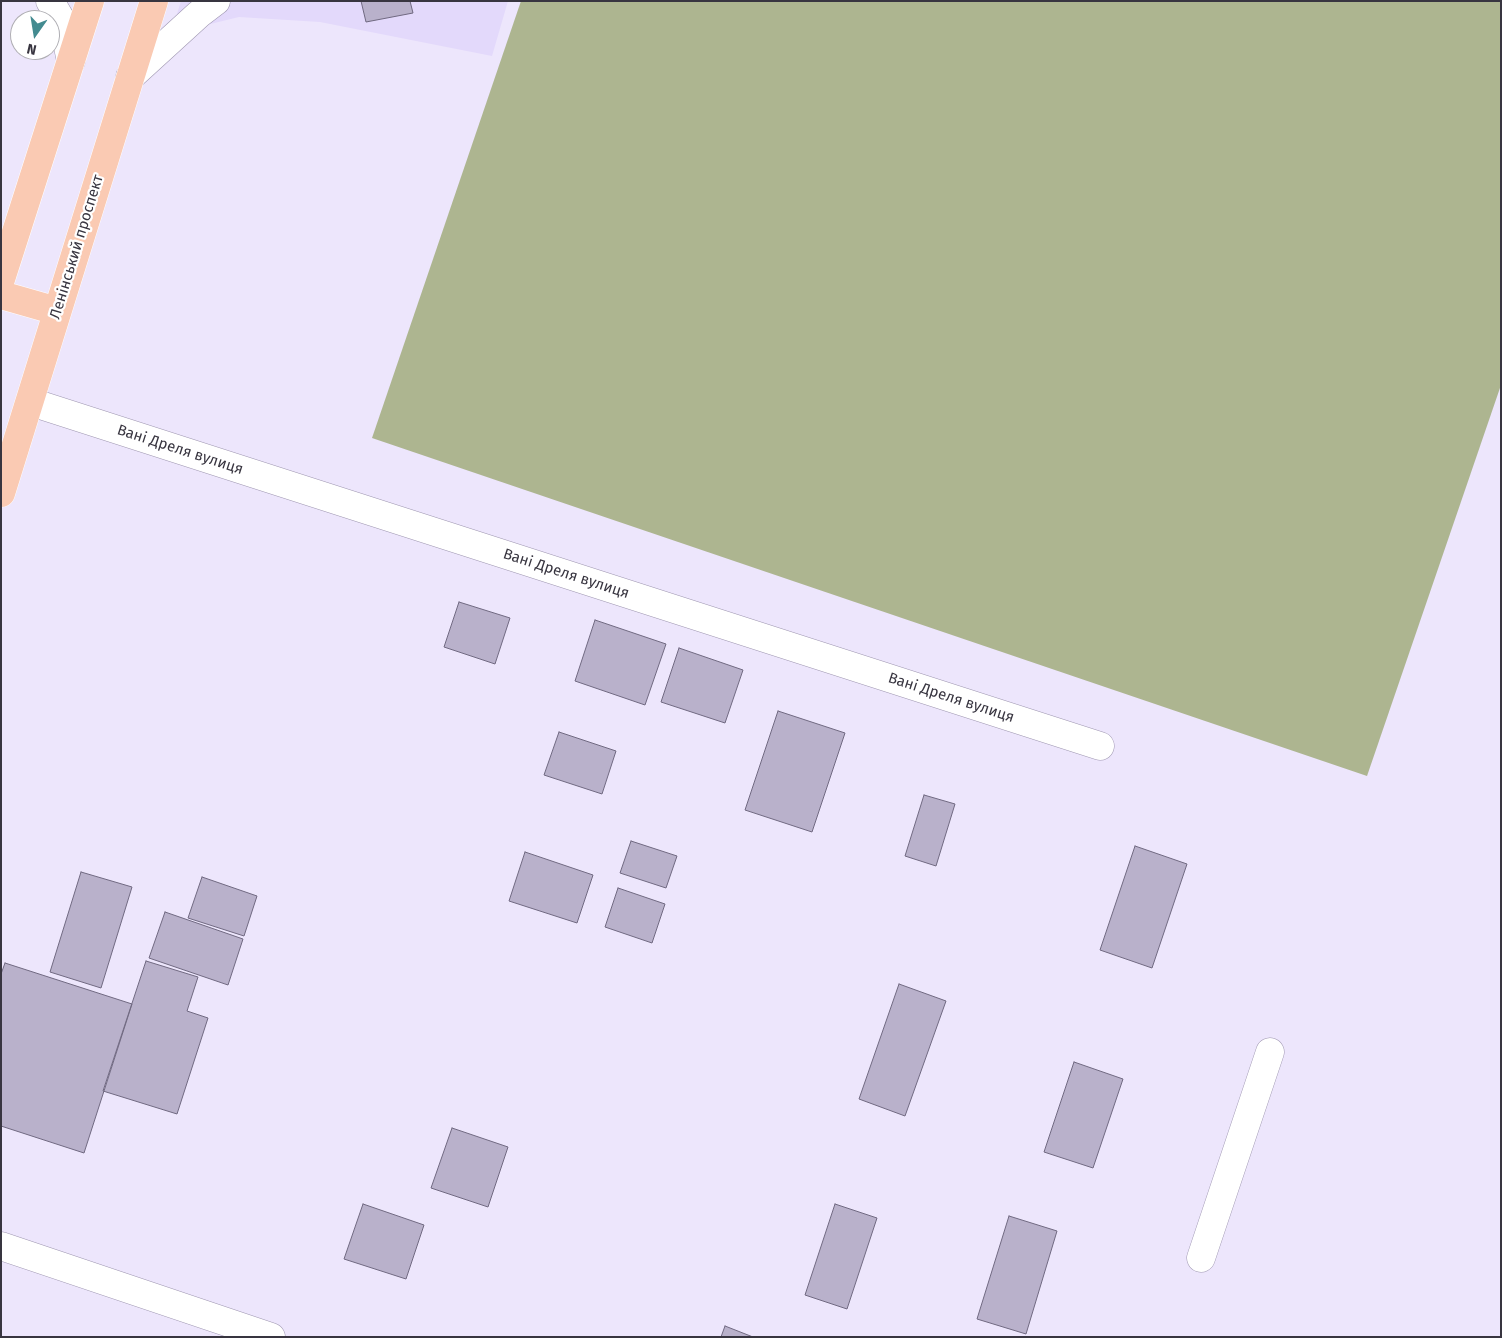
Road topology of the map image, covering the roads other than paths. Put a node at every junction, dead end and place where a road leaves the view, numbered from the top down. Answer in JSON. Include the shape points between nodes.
{"nodes":[{"id":1,"x":50,"y":1,"type":"edge"},
{"id":2,"x":90,"y":1,"type":"edge"},
{"id":3,"x":154,"y":1,"type":"edge"},
{"id":4,"x":216,"y":1,"type":"edge"},
{"id":5,"x":71,"y":61,"type":"junction"},
{"id":6,"x":130,"y":77,"type":"junction"},
{"id":7,"x":1,"y":279,"type":"edge"},
{"id":8,"x":1,"y":295,"type":"edge"},
{"id":9,"x":57,"y":311,"type":"junction"},
{"id":10,"x":31,"y":402,"type":"junction"},
{"id":11,"x":1,"y":493,"type":"edge"},
{"id":12,"x":1100,"y":746,"type":"dead end"},
{"id":13,"x":1270,"y":1052,"type":"dead end"},
{"id":14,"x":1,"y":1246,"type":"edge"},
{"id":15,"x":1202,"y":1258,"type":"dead end"},
{"id":16,"x":271,"y":1337,"type":"edge"}],
"edges":[{"from":1,"to":5,"type":"street","via":[[63,22]]},
{"from":2,"to":5,"type":"main road"},
{"from":3,"to":6,"type":"main road","name":"Ленінський проспект"},
{"from":4,"to":6,"type":"street"},
{"from":5,"to":7,"type":"main road"},
{"from":6,"to":9,"type":"main road","name":"Ленінський проспект"},
{"from":8,"to":9,"type":"main road"},
{"from":9,"to":10,"type":"main road","name":"Ленінський проспект"},
{"from":10,"to":11,"type":"main road","name":"Ленінський проспект"},
{"from":10,"to":12,"type":"street","name":"Вані Дреля вулиця"},
{"from":13,"to":15,"type":"street"},
{"from":14,"to":16,"type":"street"}]}
